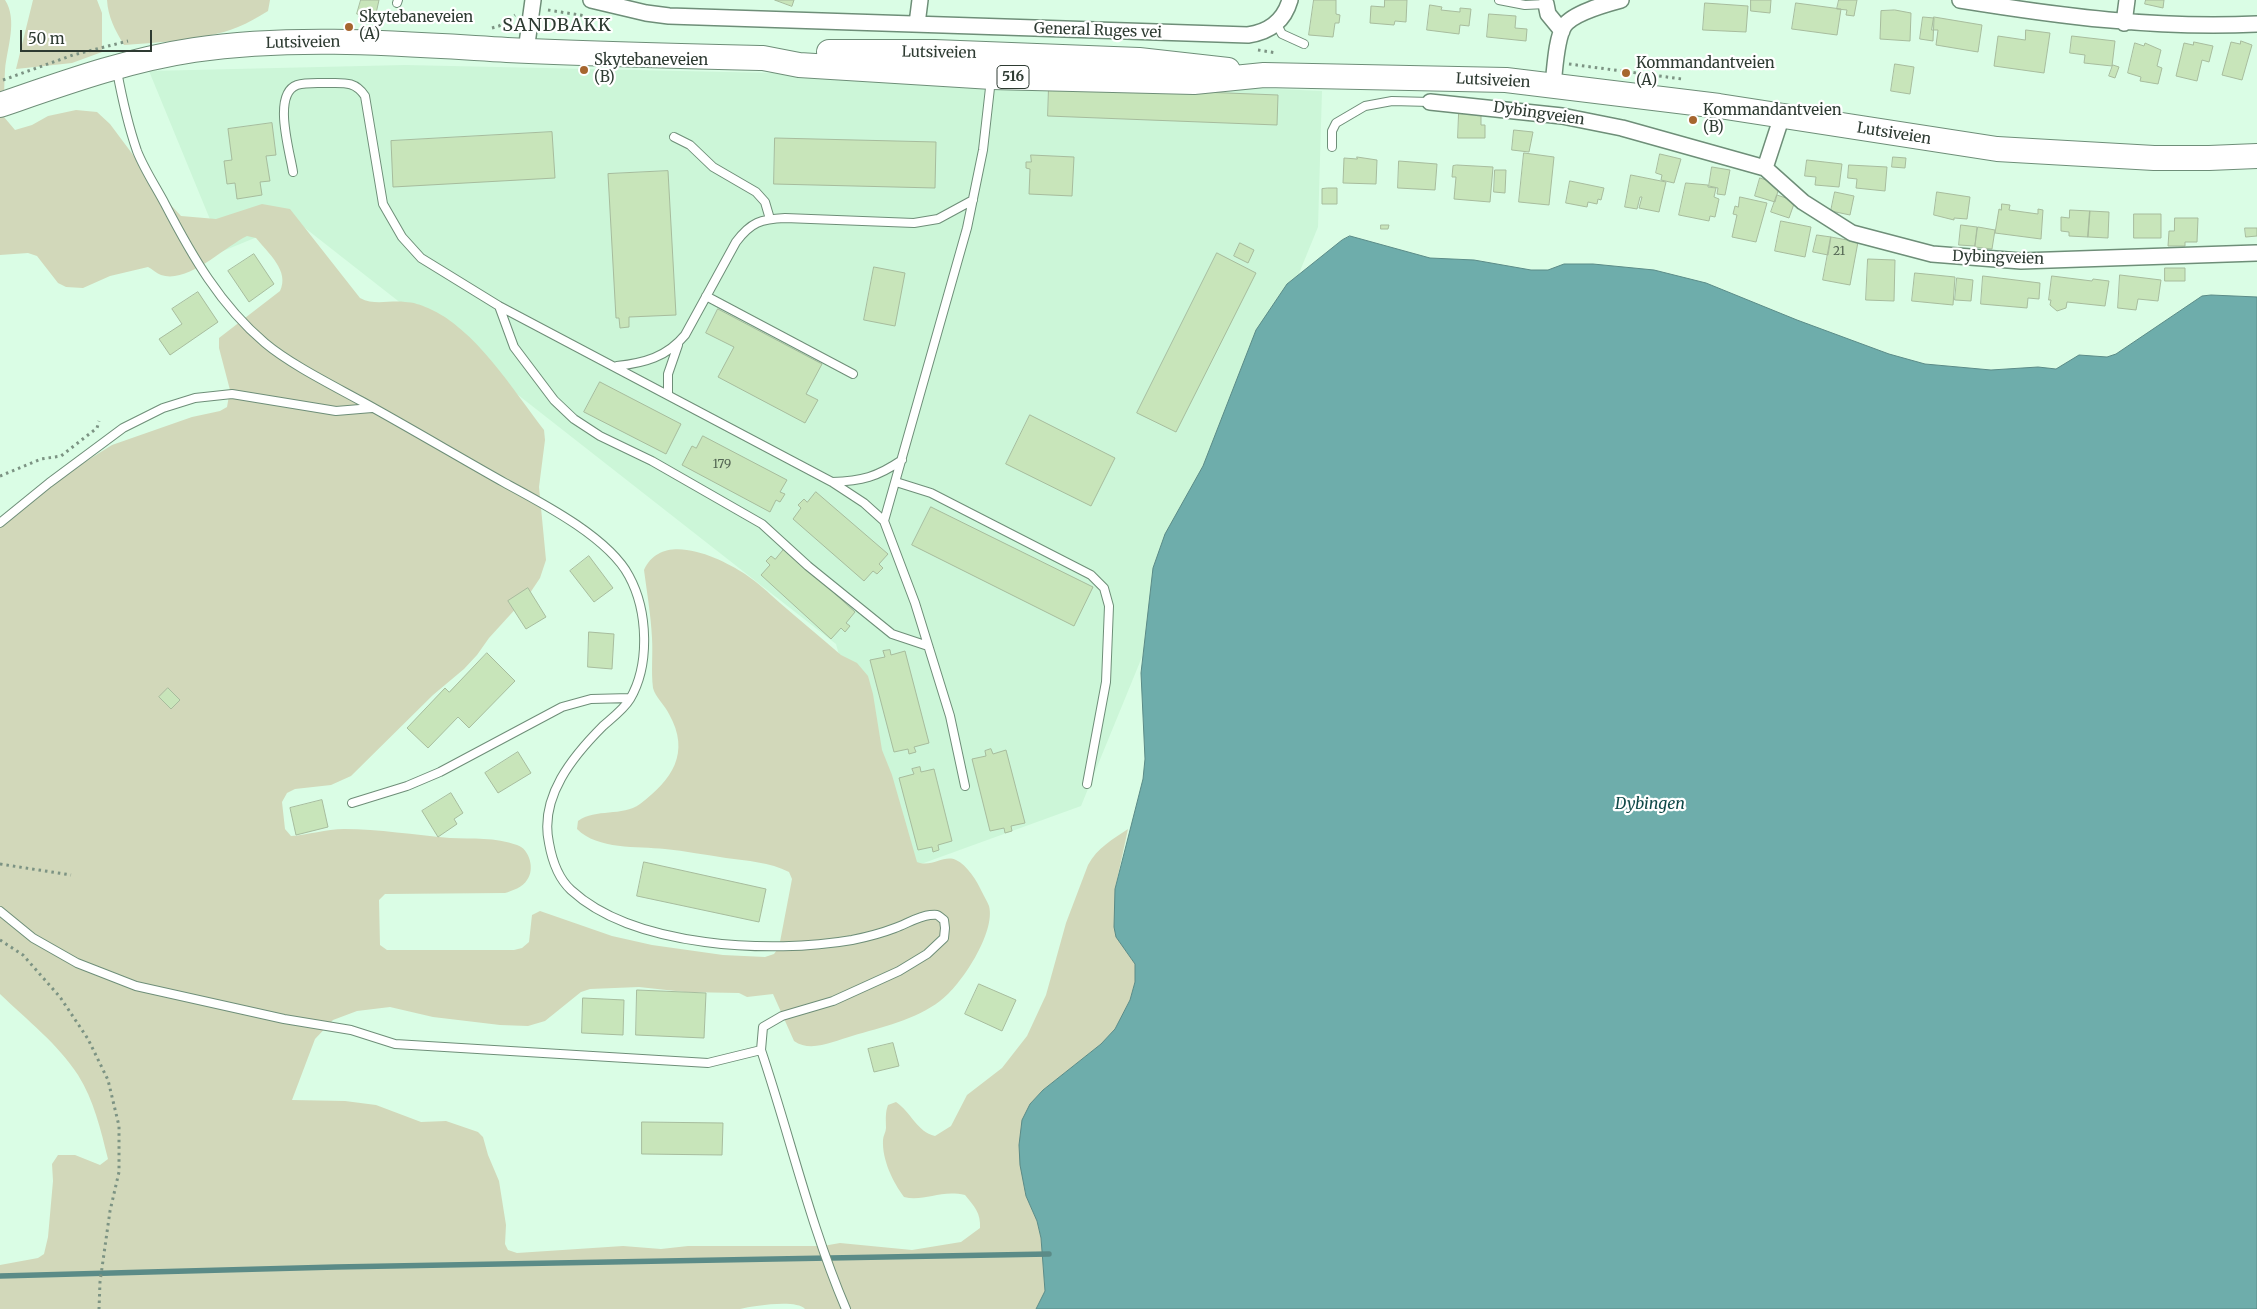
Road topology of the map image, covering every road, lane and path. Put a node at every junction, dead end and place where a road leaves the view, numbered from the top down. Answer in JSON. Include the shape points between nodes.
{"nodes":[{"id":1,"x":533,"y":0,"type":"edge"},
{"id":2,"x":591,"y":0,"type":"edge"},
{"id":3,"x":920,"y":0,"type":"edge"},
{"id":4,"x":1290,"y":0,"type":"edge"},
{"id":5,"x":1499,"y":0,"type":"edge"},
{"id":6,"x":1621,"y":0,"type":"edge"},
{"id":7,"x":1960,"y":0,"type":"edge"},
{"id":8,"x":2126,"y":0,"type":"edge"},
{"id":9,"x":1546,"y":4,"type":"joint"},
{"id":10,"x":1276,"y":23,"type":"junction"},
{"id":11,"x":2124,"y":23,"type":"junction"},
{"id":12,"x":917,"y":24,"type":"junction"},
{"id":13,"x":2257,"y":24,"type":"edge"},
{"id":14,"x":1562,"y":31,"type":"junction"},
{"id":15,"x":1304,"y":44,"type":"dead end"},
{"id":16,"x":526,"y":51,"type":"junction"},
{"id":17,"x":116,"y":66,"type":"junction"},
{"id":18,"x":992,"y":66,"type":"junction"},
{"id":19,"x":1553,"y":84,"type":"junction"},
{"id":20,"x":1430,"y":102,"type":"joint"},
{"id":21,"x":0,"y":105,"type":"edge"},
{"id":22,"x":1782,"y":116,"type":"junction"},
{"id":23,"x":674,"y":138,"type":"dead end"},
{"id":24,"x":1332,"y":147,"type":"dead end"},
{"id":25,"x":2257,"y":156,"type":"edge"},
{"id":26,"x":1765,"y":168,"type":"junction"},
{"id":27,"x":293,"y":172,"type":"dead end"},
{"id":28,"x":973,"y":200,"type":"junction"},
{"id":29,"x":770,"y":218,"type":"junction"},
{"id":30,"x":2256,"y":253,"type":"dead end"},
{"id":31,"x":706,"y":296,"type":"junction"},
{"id":32,"x":499,"y":306,"type":"junction"},
{"id":33,"x":678,"y":343,"type":"junction"},
{"id":34,"x":617,"y":366,"type":"junction"},
{"id":35,"x":853,"y":374,"type":"dead end"},
{"id":36,"x":668,"y":394,"type":"junction"},
{"id":37,"x":372,"y":408,"type":"junction"},
{"id":38,"x":99,"y":420,"type":"dead end"},
{"id":39,"x":902,"y":460,"type":"junction"},
{"id":40,"x":0,"y":476,"type":"edge"},
{"id":41,"x":832,"y":482,"type":"junction"},
{"id":42,"x":896,"y":482,"type":"junction"},
{"id":43,"x":884,"y":521,"type":"junction"},
{"id":44,"x":0,"y":523,"type":"edge"},
{"id":45,"x":928,"y":646,"type":"junction"},
{"id":46,"x":630,"y":698,"type":"junction"},
{"id":47,"x":1087,"y":784,"type":"dead end"},
{"id":48,"x":965,"y":786,"type":"dead end"},
{"id":49,"x":352,"y":803,"type":"dead end"},
{"id":50,"x":0,"y":864,"type":"edge"},
{"id":51,"x":72,"y":875,"type":"dead end"},
{"id":52,"x":0,"y":911,"type":"edge"},
{"id":53,"x":0,"y":940,"type":"edge"},
{"id":54,"x":761,"y":1050,"type":"junction"},
{"id":55,"x":99,"y":1309,"type":"edge"},
{"id":56,"x":846,"y":1309,"type":"edge"}],
"edges":[{"from":1,"to":16,"type":"street"},
{"from":2,"to":12,"type":"street","name":"General Ruges vei","via":[[669,16]]},
{"from":3,"to":12,"type":"street"},
{"from":4,"to":10,"type":"street","via":[[1284,16]]},
{"from":5,"to":9,"type":"lane","via":[[1525,5]]},
{"from":6,"to":14,"type":"street","via":[[1574,17]]},
{"from":7,"to":11,"type":"street"},
{"from":8,"to":11,"type":"street"},
{"from":9,"to":14,"type":"street","via":[[1548,14]]},
{"from":10,"to":12,"type":"street","name":"General Ruges vei","via":[[1260,33],[1248,35]]},
{"from":10,"to":15,"type":"lane","via":[[1282,34]]},
{"from":11,"to":13,"type":"street","via":[[2206,27]]},
{"from":14,"to":19,"type":"street"},
{"from":16,"to":17,"type":"main road","name":"Lutsiveien","number":"516","via":[[393,43],[273,44],[195,50]]},
{"from":16,"to":18,"type":"main road","name":"Lutsiveien","number":"516","via":[[763,58],[800,52]]},
{"from":17,"to":21,"type":"main road","name":"Lutsiveien","number":"516"},
{"from":17,"to":37,"type":"lane","via":[[139,155],[206,278],[232,312],[268,346]]},
{"from":18,"to":19,"type":"main road","name":"Lutsiveien","number":"516","via":[[1140,60],[1264,75],[1506,80]]},
{"from":18,"to":28,"type":"lane","via":[[983,150]]},
{"from":19,"to":22,"type":"main road","name":"Lutsiveien","number":"516"},
{"from":20,"to":24,"type":"lane","name":"Dybingveien","via":[[1392,101],[1365,106],[1336,123],[1332,131]]},
{"from":20,"to":26,"type":"street","name":"Dybingveien","via":[[1579,119]]},
{"from":22,"to":25,"type":"main road","name":"Lutsiveien","number":"516","via":[[1997,149],[2154,158]]},
{"from":22,"to":26,"type":"street"},
{"from":23,"to":29,"type":"lane","via":[[690,145],[713,167],[756,192],[765,202]]},
{"from":26,"to":30,"type":"street","name":"Dybingveien","via":[[1803,202],[1852,233],[1932,254],[2021,261]]},
{"from":27,"to":32,"type":"lane","via":[[283,107],[287,92],[305,83],[350,83],[360,88],[365,96],[383,204],[402,237],[420,258]]},
{"from":28,"to":29,"type":"lane","via":[[938,219],[914,224]]},
{"from":28,"to":39,"type":"lane"},
{"from":29,"to":31,"type":"lane","via":[[745,230]]},
{"from":31,"to":33,"type":"lane"},
{"from":31,"to":35,"type":"lane"},
{"from":32,"to":34,"type":"lane"},
{"from":32,"to":45,"type":"lane","via":[[514,347],[554,400],[574,419],[762,524],[892,634]]},
{"from":33,"to":34,"type":"lane","via":[[653,360]]},
{"from":33,"to":36,"type":"lane","via":[[668,374]]},
{"from":34,"to":36,"type":"lane"},
{"from":36,"to":41,"type":"lane"},
{"from":37,"to":44,"type":"lane","via":[[336,411],[232,394],[195,398],[163,408],[124,428]]},
{"from":37,"to":46,"type":"lane","via":[[538,501],[606,545],[621,561],[638,592],[644,633],[641,671]]},
{"from":38,"to":40,"type":"path","via":[[97,428],[61,456],[41,459]]},
{"from":39,"to":41,"type":"lane","via":[[881,474],[864,480]]},
{"from":39,"to":42,"type":"lane"},
{"from":41,"to":43,"type":"lane"},
{"from":42,"to":43,"type":"lane"},
{"from":42,"to":47,"type":"lane","via":[[931,493],[1091,575],[1104,588],[1109,606],[1106,682]]},
{"from":43,"to":45,"type":"lane"},
{"from":45,"to":48,"type":"lane","via":[[950,716]]},
{"from":46,"to":49,"type":"lane","via":[[591,699],[562,707],[440,772]]},
{"from":46,"to":54,"type":"lane","via":[[579,753],[559,780],[551,801],[547,835],[553,863],[569,889],[630,925],[723,944],[836,942],[892,930],[927,914],[938,915],[944,920],[944,938],[927,954],[899,971],[833,1001],[782,1016],[763,1027]]},
{"from":50,"to":51,"type":"path"},
{"from":52,"to":54,"type":"lane","via":[[33,938],[77,963],[136,986],[284,1019],[351,1030],[395,1044],[708,1063]]},
{"from":53,"to":55,"type":"path","via":[[23,955],[60,997],[88,1039],[108,1080],[119,1126],[120,1172],[110,1210]]},
{"from":54,"to":56,"type":"lane","via":[[810,1216]]}]}
